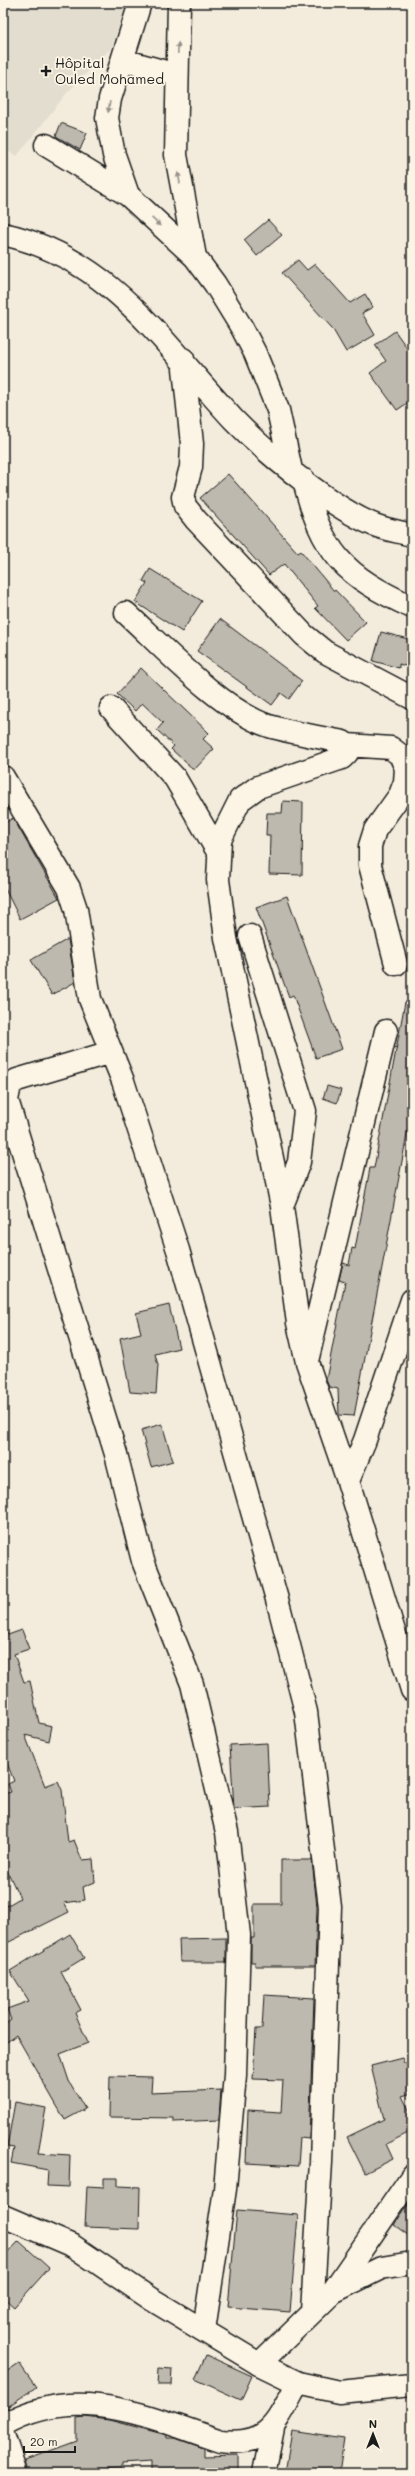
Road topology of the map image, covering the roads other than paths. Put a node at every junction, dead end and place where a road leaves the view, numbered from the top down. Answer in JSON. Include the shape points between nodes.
{"nodes":[{"id":1,"x":140,"y":3,"type":"edge"},
{"id":2,"x":179,"y":3,"type":"edge"},
{"id":3,"x":123,"y":60,"type":"junction"},
{"id":4,"x":176,"y":75,"type":"junction"},
{"id":5,"x":46,"y":145,"type":"dead end"},
{"id":6,"x":128,"y":195,"type":"junction"},
{"id":7,"x":3,"y":234,"type":"edge"},
{"id":8,"x":195,"y":257,"type":"junction"},
{"id":9,"x":183,"y":359,"type":"junction"},
{"id":10,"x":297,"y":475,"type":"junction"},
{"id":11,"x":412,"y":535,"type":"edge"},
{"id":12,"x":412,"y":607,"type":"edge"},
{"id":13,"x":126,"y":613,"type":"dead end"},
{"id":14,"x":412,"y":698,"type":"edge"},
{"id":15,"x":111,"y":708,"type":"dead end"},
{"id":16,"x":347,"y":745,"type":"junction"},
{"id":17,"x":3,"y":777,"type":"edge"},
{"id":18,"x":218,"y":852,"type":"junction"},
{"id":19,"x":250,"y":936,"type":"dead end"},
{"id":20,"x":396,"y":964,"type":"dead end"},
{"id":21,"x":386,"y":1031,"type":"dead end"},
{"id":22,"x":111,"y":1052,"type":"junction"},
{"id":23,"x":282,"y":1206,"type":"junction"},
{"id":24,"x":412,"y":1300,"type":"edge"},
{"id":25,"x":307,"y":1362,"type":"junction"},
{"id":26,"x":348,"y":1481,"type":"junction"},
{"id":27,"x":412,"y":1690,"type":"edge"},
{"id":28,"x":412,"y":2176,"type":"edge"},
{"id":29,"x":3,"y":2216,"type":"edge"},
{"id":30,"x":412,"y":2263,"type":"edge"},
{"id":31,"x":333,"y":2292,"type":"junction"},
{"id":32,"x":312,"y":2312,"type":"junction"},
{"id":33,"x":204,"y":2330,"type":"junction"},
{"id":34,"x":259,"y":2364,"type":"junction"},
{"id":35,"x":298,"y":2383,"type":"junction"},
{"id":36,"x":412,"y":2386,"type":"edge"},
{"id":37,"x":3,"y":2424,"type":"edge"},
{"id":38,"x":273,"y":2428,"type":"junction"},
{"id":39,"x":3,"y":2436,"type":"edge"},
{"id":40,"x":16,"y":2473,"type":"edge"},
{"id":41,"x":264,"y":2473,"type":"edge"}],
"edges":[{"from":1,"to":3,"type":"street"},
{"from":4,"to":2,"type":"street","one_way":true},
{"from":3,"to":4,"type":"street"},
{"from":3,"to":6,"type":"street","one_way":true,"via":[[110,99],[107,118],[114,155]]},
{"from":8,"to":4,"type":"street","one_way":true,"via":[[177,168]]},
{"from":5,"to":6,"type":"street"},
{"from":6,"to":8,"type":"street","one_way":true},
{"from":7,"to":9,"type":"street","via":[[45,247],[93,273],[139,310]]},
{"from":8,"to":10,"type":"street","via":[[255,353],[278,410]]},
{"from":9,"to":10,"type":"street","via":[[234,420]]},
{"from":9,"to":14,"type":"street","via":[[192,444],[191,467],[183,497],[186,506],[196,520],[304,635],[325,652]]},
{"from":10,"to":11,"type":"street","via":[[359,517]]},
{"from":10,"to":12,"type":"street","via":[[330,548],[348,570],[376,590]]},
{"from":13,"to":16,"type":"street","via":[[205,687],[243,712],[268,725]]},
{"from":15,"to":18,"type":"street","via":[[175,778]]},
{"from":16,"to":18,"type":"street","via":[[347,753],[342,758],[264,784],[240,800],[224,829]]},
{"from":16,"to":20,"type":"street","via":[[391,748],[400,755],[406,768],[404,787],[376,830],[370,855],[370,865]]},
{"from":17,"to":22,"type":"street","via":[[69,888],[76,909],[90,999]]},
{"from":18,"to":23,"type":"street","via":[[218,880],[226,938]]},
{"from":19,"to":23,"type":"street","via":[[305,1111],[299,1162]]},
{"from":21,"to":25,"type":"street"},
{"from":22,"to":32,"type":"street","via":[[123,1081],[178,1250],[280,1610],[306,1712],[330,1908],[321,2162]]},
{"from":22,"to":33,"type":"street","via":[[17,1080],[10,1085],[7,1100],[116,1454],[143,1561],[192,1684],[227,1832],[238,1935],[235,2075],[225,2189]]},
{"from":23,"to":25,"type":"street","via":[[298,1323]]},
{"from":24,"to":26,"type":"street","via":[[365,1440]]},
{"from":25,"to":26,"type":"street"},
{"from":26,"to":27,"type":"street"},
{"from":28,"to":31,"type":"street"},
{"from":29,"to":33,"type":"street","via":[[73,2246],[151,2299]]},
{"from":30,"to":31,"type":"street","via":[[382,2268]]},
{"from":31,"to":32,"type":"street"},
{"from":32,"to":34,"type":"street"},
{"from":33,"to":34,"type":"street"},
{"from":34,"to":35,"type":"street"},
{"from":35,"to":36,"type":"street","via":[[339,2392]]},
{"from":35,"to":38,"type":"street"},
{"from":37,"to":38,"type":"street","via":[[20,2415],[73,2403],[118,2407],[221,2441],[236,2443],[253,2441]]},
{"from":38,"to":41,"type":"street"},
{"from":39,"to":40,"type":"street"}]}
